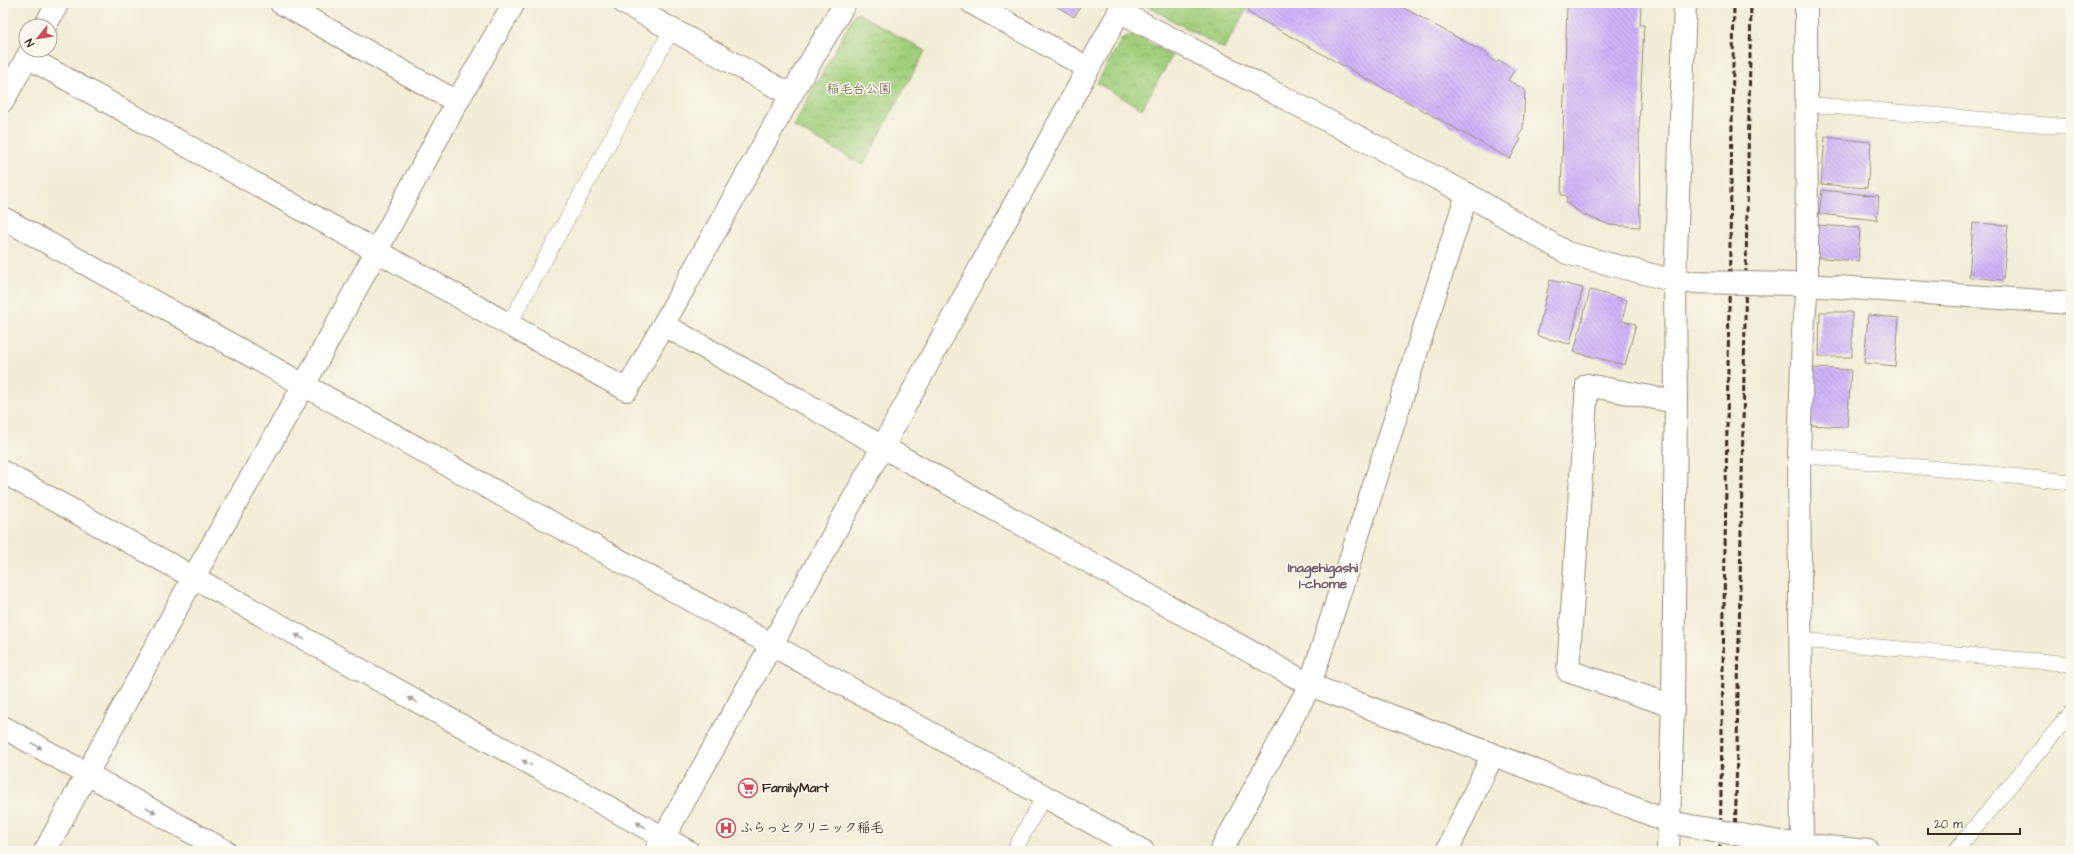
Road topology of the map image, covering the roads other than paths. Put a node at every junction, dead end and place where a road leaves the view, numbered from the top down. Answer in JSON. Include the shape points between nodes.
{"nodes":[{"id":1,"x":58,"y":3,"type":"edge"},
{"id":2,"x":281,"y":3,"type":"edge"},
{"id":3,"x":514,"y":3,"type":"edge"},
{"id":4,"x":624,"y":3,"type":"edge"},
{"id":5,"x":845,"y":3,"type":"edge"},
{"id":6,"x":972,"y":3,"type":"edge"},
{"id":7,"x":1685,"y":3,"type":"edge"},
{"id":8,"x":1806,"y":3,"type":"edge"},
{"id":9,"x":1122,"y":7,"type":"edge"},
{"id":10,"x":50,"y":18,"type":"edge"},
{"id":11,"x":672,"y":29,"type":"junction"},
{"id":12,"x":27,"y":58,"type":"edge"},
{"id":13,"x":36,"y":58,"type":"edge"},
{"id":14,"x":1088,"y":68,"type":"junction"},
{"id":15,"x":791,"y":95,"type":"junction"},
{"id":16,"x":3,"y":101,"type":"edge"},
{"id":17,"x":457,"y":102,"type":"junction"},
{"id":18,"x":1806,"y":104,"type":"junction"},
{"id":19,"x":2071,"y":127,"type":"edge"},
{"id":20,"x":1467,"y":194,"type":"junction"},
{"id":21,"x":3,"y":218,"type":"edge"},
{"id":22,"x":376,"y":252,"type":"junction"},
{"id":23,"x":1682,"y":282,"type":"junction"},
{"id":24,"x":1800,"y":284,"type":"junction"},
{"id":25,"x":2071,"y":304,"type":"edge"},
{"id":26,"x":664,"y":325,"type":"junction"},
{"id":27,"x":508,"y":326,"type":"junction"},
{"id":28,"x":304,"y":385,"type":"junction"},
{"id":29,"x":1676,"y":402,"type":"junction"},
{"id":30,"x":883,"y":446,"type":"junction"},
{"id":31,"x":1799,"y":455,"type":"junction"},
{"id":32,"x":3,"y":472,"type":"edge"},
{"id":33,"x":2071,"y":482,"type":"edge"},
{"id":34,"x":193,"y":578,"type":"junction"},
{"id":35,"x":1800,"y":640,"type":"junction"},
{"id":36,"x":772,"y":644,"type":"junction"},
{"id":37,"x":2071,"y":664,"type":"edge"},
{"id":38,"x":1310,"y":685,"type":"junction"},
{"id":39,"x":1673,"y":706,"type":"junction"},
{"id":40,"x":2071,"y":713,"type":"edge"},
{"id":41,"x":3,"y":727,"type":"edge"},
{"id":42,"x":1492,"y":756,"type":"junction"},
{"id":43,"x":87,"y":774,"type":"junction"},
{"id":44,"x":1044,"y":796,"type":"junction"},
{"id":45,"x":1674,"y":823,"type":"junction"},
{"id":46,"x":660,"y":844,"type":"edge"},
{"id":47,"x":1802,"y":848,"type":"edge"},
{"id":48,"x":45,"y":851,"type":"edge"},
{"id":49,"x":225,"y":851,"type":"edge"},
{"id":50,"x":688,"y":851,"type":"edge"},
{"id":51,"x":1014,"y":851,"type":"edge"},
{"id":52,"x":1143,"y":851,"type":"edge"},
{"id":53,"x":1221,"y":851,"type":"edge"},
{"id":54,"x":1446,"y":851,"type":"edge"},
{"id":55,"x":1656,"y":851,"type":"edge"},
{"id":56,"x":1668,"y":851,"type":"edge"},
{"id":57,"x":1868,"y":851,"type":"edge"},
{"id":58,"x":1955,"y":851,"type":"edge"}],
"edges":[{"from":1,"to":10,"type":"street"},
{"from":2,"to":17,"type":"street"},
{"from":3,"to":17,"type":"street"},
{"from":4,"to":11,"type":"street"},
{"from":5,"to":15,"type":"street"},
{"from":6,"to":14,"type":"street"},
{"from":7,"to":23,"type":"street"},
{"from":8,"to":18,"type":"street"},
{"from":9,"to":14,"type":"street"},
{"from":9,"to":20,"type":"street"},
{"from":11,"to":15,"type":"street"},
{"from":11,"to":27,"type":"lane"},
{"from":12,"to":16,"type":"street"},
{"from":13,"to":22,"type":"street"},
{"from":14,"to":30,"type":"street"},
{"from":15,"to":26,"type":"street"},
{"from":17,"to":22,"type":"street"},
{"from":18,"to":19,"type":"lane"},
{"from":18,"to":24,"type":"street"},
{"from":20,"to":23,"type":"street","via":[[1567,253]]},
{"from":20,"to":38,"type":"street"},
{"from":21,"to":28,"type":"street"},
{"from":22,"to":27,"type":"street"},
{"from":22,"to":28,"type":"street"},
{"from":23,"to":24,"type":"street","bridge":true},
{"from":23,"to":29,"type":"street"},
{"from":24,"to":25,"type":"street"},
{"from":24,"to":31,"type":"street","via":[[1803,332]]},
{"from":26,"to":27,"type":"street","via":[[627,390]]},
{"from":26,"to":30,"type":"street"},
{"from":28,"to":34,"type":"street"},
{"from":28,"to":36,"type":"street"},
{"from":29,"to":39,"type":"street"},
{"from":29,"to":39,"type":"street","via":[[1587,385],[1568,671]]},
{"from":30,"to":36,"type":"street"},
{"from":30,"to":38,"type":"street"},
{"from":31,"to":33,"type":"lane"},
{"from":31,"to":35,"type":"street"},
{"from":32,"to":34,"type":"street"},
{"from":34,"to":43,"type":"street"},
{"from":46,"to":34,"type":"street","one_way":true},
{"from":35,"to":37,"type":"lane"},
{"from":35,"to":47,"type":"street"},
{"from":36,"to":44,"type":"street"},
{"from":36,"to":46,"type":"street"},
{"from":38,"to":42,"type":"street"},
{"from":38,"to":53,"type":"street"},
{"from":39,"to":45,"type":"street"},
{"from":40,"to":58,"type":"lane"},
{"from":41,"to":43,"type":"street","one_way":true},
{"from":42,"to":45,"type":"street"},
{"from":42,"to":54,"type":"street"},
{"from":43,"to":48,"type":"street"},
{"from":43,"to":49,"type":"street","one_way":true},
{"from":44,"to":51,"type":"lane"},
{"from":44,"to":52,"type":"street"},
{"from":45,"to":47,"type":"street","bridge":true},
{"from":45,"to":55,"type":"street"},
{"from":45,"to":56,"type":"street"},
{"from":46,"to":50,"type":"street"},
{"from":47,"to":57,"type":"street"}]}
